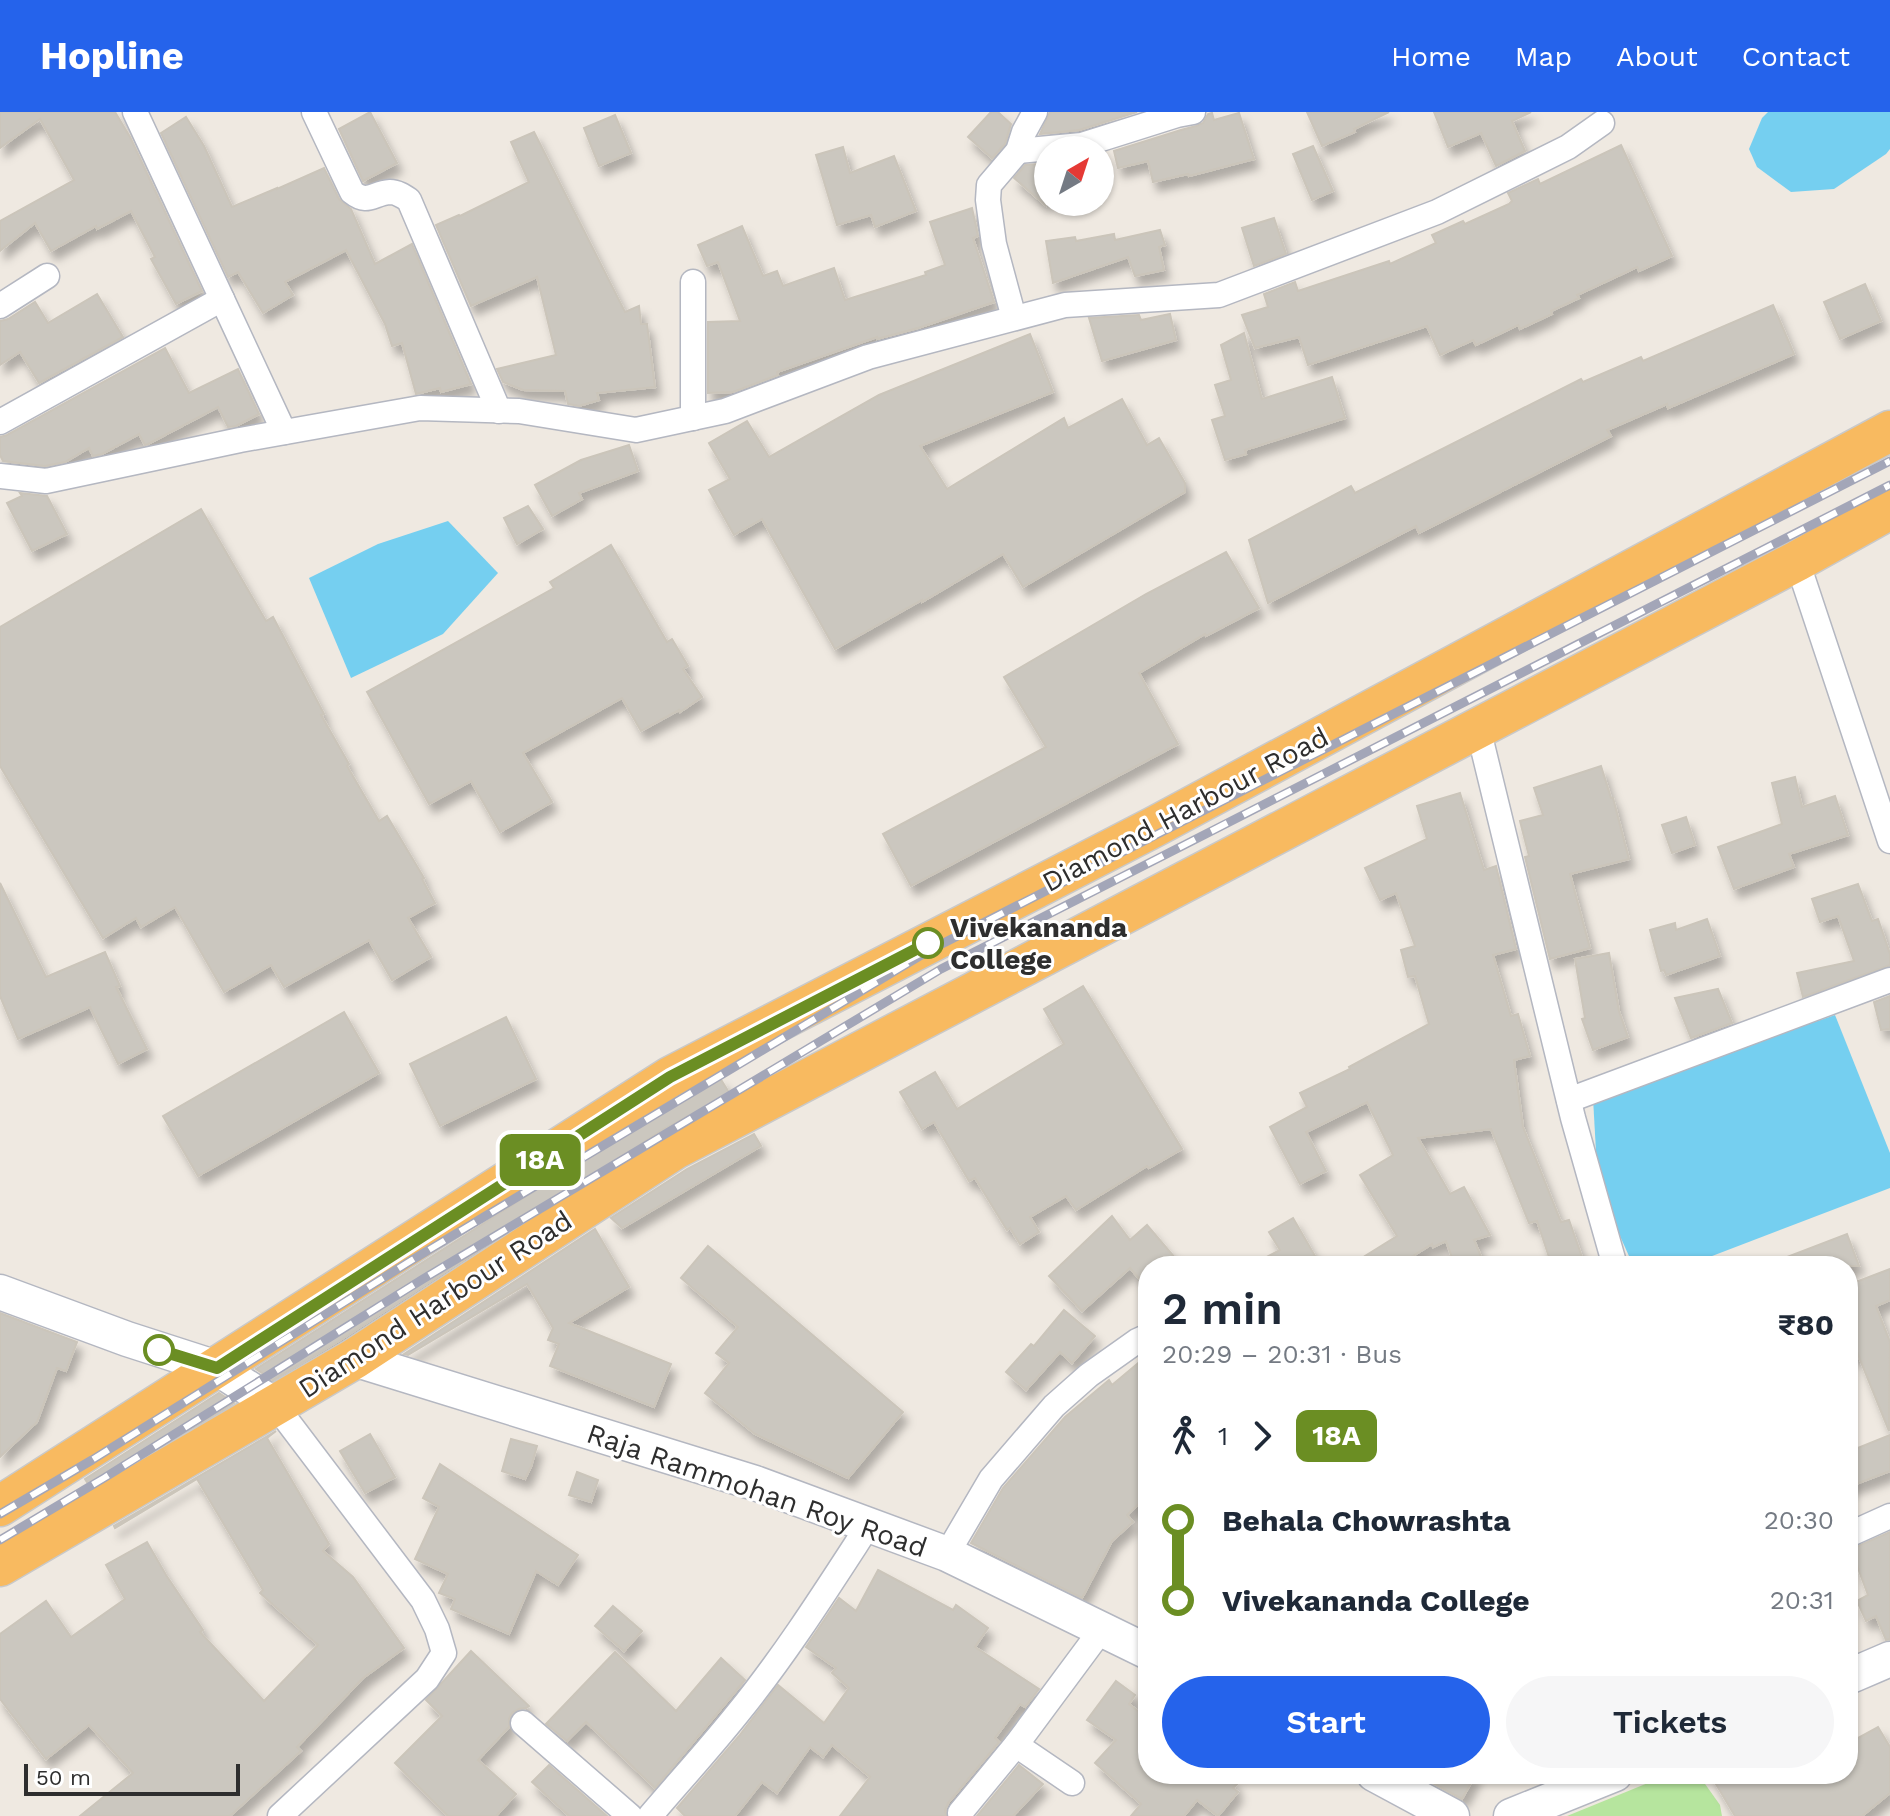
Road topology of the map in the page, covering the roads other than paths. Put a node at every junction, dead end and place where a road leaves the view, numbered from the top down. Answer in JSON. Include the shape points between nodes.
{"nodes":[{"id":1,"x":135,"y":112,"type":"edge"},
{"id":2,"x":314,"y":112,"type":"edge"},
{"id":3,"x":1035,"y":112,"type":"edge"},
{"id":4,"x":1193,"y":112,"type":"edge"},
{"id":5,"x":1607,"y":116,"type":"edge"},
{"id":6,"x":1018,"y":151,"type":"junction"},
{"id":7,"x":47,"y":276,"type":"dead end"},
{"id":8,"x":693,"y":282,"type":"dead end"},
{"id":9,"x":222,"y":299,"type":"junction"},
{"id":10,"x":0,"y":306,"type":"edge"},
{"id":11,"x":1014,"y":318,"type":"junction"},
{"id":12,"x":499,"y":411,"type":"junction"},
{"id":13,"x":693,"y":418,"type":"junction"},
{"id":14,"x":0,"y":422,"type":"edge"},
{"id":15,"x":1890,"y":431,"type":"edge"},
{"id":16,"x":284,"y":432,"type":"junction"},
{"id":17,"x":0,"y":476,"type":"edge"},
{"id":18,"x":1890,"y":509,"type":"edge"},
{"id":19,"x":1797,"y":561,"type":"junction"},
{"id":20,"x":1478,"y":728,"type":"junction"},
{"id":21,"x":1890,"y":841,"type":"edge"},
{"id":22,"x":1098,"y":856,"type":"junction"},
{"id":23,"x":1126,"y":913,"type":"junction"},
{"id":24,"x":1890,"y":980,"type":"edge"},
{"id":25,"x":1569,"y":1100,"type":"junction"},
{"id":26,"x":1612,"y":1256,"type":"edge"},
{"id":27,"x":0,"y":1292,"type":"edge"},
{"id":28,"x":1138,"y":1341,"type":"edge"},
{"id":29,"x":354,"y":1359,"type":"junction"},
{"id":30,"x":217,"y":1368,"type":"junction"},
{"id":31,"x":276,"y":1406,"type":"junction"},
{"id":32,"x":0,"y":1506,"type":"edge"},
{"id":33,"x":1890,"y":1516,"type":"edge"},
{"id":34,"x":868,"y":1526,"type":"junction"},
{"id":35,"x":1858,"y":1530,"type":"edge"},
{"id":36,"x":947,"y":1554,"type":"junction"},
{"id":37,"x":0,"y":1566,"type":"edge"},
{"id":38,"x":1102,"y":1629,"type":"junction"},
{"id":39,"x":1138,"y":1647,"type":"edge"},
{"id":40,"x":1890,"y":1659,"type":"edge"},
{"id":41,"x":1858,"y":1673,"type":"edge"},
{"id":42,"x":523,"y":1723,"type":"dead end"},
{"id":43,"x":1016,"y":1745,"type":"junction"},
{"id":44,"x":1072,"y":1783,"type":"dead end"},
{"id":45,"x":1393,"y":1784,"type":"edge"},
{"id":46,"x":1590,"y":1784,"type":"edge"},
{"id":47,"x":960,"y":1813,"type":"dead end"},
{"id":48,"x":280,"y":1816,"type":"edge"},
{"id":49,"x":630,"y":1816,"type":"edge"},
{"id":50,"x":650,"y":1816,"type":"edge"},
{"id":51,"x":1452,"y":1816,"type":"edge"},
{"id":52,"x":1511,"y":1816,"type":"edge"}],
"edges":[{"from":1,"to":9,"type":"street"},
{"from":2,"to":12,"type":"street","via":[[352,192],[367,199],[389,192],[409,200]]},
{"from":3,"to":6,"type":"street"},
{"from":4,"to":6,"type":"street","via":[[1082,145]]},
{"from":5,"to":11,"type":"street","via":[[1568,147],[1437,212],[1219,295],[1065,305]]},
{"from":6,"to":11,"type":"street","via":[[989,185],[988,200]]},
{"from":7,"to":10,"type":"street"},
{"from":8,"to":13,"type":"street"},
{"from":9,"to":14,"type":"street"},
{"from":9,"to":16,"type":"street"},
{"from":11,"to":13,"type":"street","via":[[868,357]]},
{"from":12,"to":13,"type":"street","via":[[636,430]]},
{"from":12,"to":16,"type":"street","via":[[420,408]]},
{"from":15,"to":22,"type":"highway","name":"Diamond Harbour Road"},
{"from":16,"to":17,"type":"street","via":[[46,481]]},
{"from":18,"to":19,"type":"highway","name":"Diamond Harbour Road"},
{"from":19,"to":20,"type":"highway","name":"Diamond Harbour Road"},
{"from":19,"to":21,"type":"street"},
{"from":20,"to":23,"type":"highway","name":"Diamond Harbour Road"},
{"from":20,"to":25,"type":"street"},
{"from":22,"to":23,"type":"highway"},
{"from":22,"to":30,"type":"highway","name":"Diamond Harbour Road","via":[[670,1077]]},
{"from":23,"to":29,"type":"highway","name":"Diamond Harbour Road","via":[[675,1149]]},
{"from":24,"to":25,"type":"street"},
{"from":25,"to":26,"type":"street"},
{"from":27,"to":30,"type":"main road"},
{"from":28,"to":36,"type":"street","via":[[1054,1406],[991,1479]]},
{"from":29,"to":31,"type":"highway","name":"Diamond Harbour Road"},
{"from":29,"to":34,"type":"main road","name":"Raja Rammohan Roy Road","via":[[755,1483]]},
{"from":30,"to":31,"type":"main road"},
{"from":30,"to":32,"type":"highway","name":"Diamond Harbour Road"},
{"from":31,"to":37,"type":"highway","name":"Diamond Harbour Road"},
{"from":31,"to":48,"type":"street","via":[[423,1600],[444,1653],[427,1679]]},
{"from":33,"to":35,"type":"street"},
{"from":34,"to":36,"type":"main road","name":"Raja Rammohan Roy Road"},
{"from":34,"to":50,"type":"street","via":[[771,1671]]},
{"from":36,"to":38,"type":"main road","name":"Raja Rammohan Roy Road"},
{"from":38,"to":39,"type":"main road","name":"Raja Rammohan Roy Road"},
{"from":38,"to":43,"type":"street"},
{"from":40,"to":41,"type":"main road"},
{"from":42,"to":49,"type":"street"},
{"from":43,"to":44,"type":"street"},
{"from":43,"to":47,"type":"street"},
{"from":45,"to":51,"type":"main road"},
{"from":46,"to":52,"type":"main road"}]}
